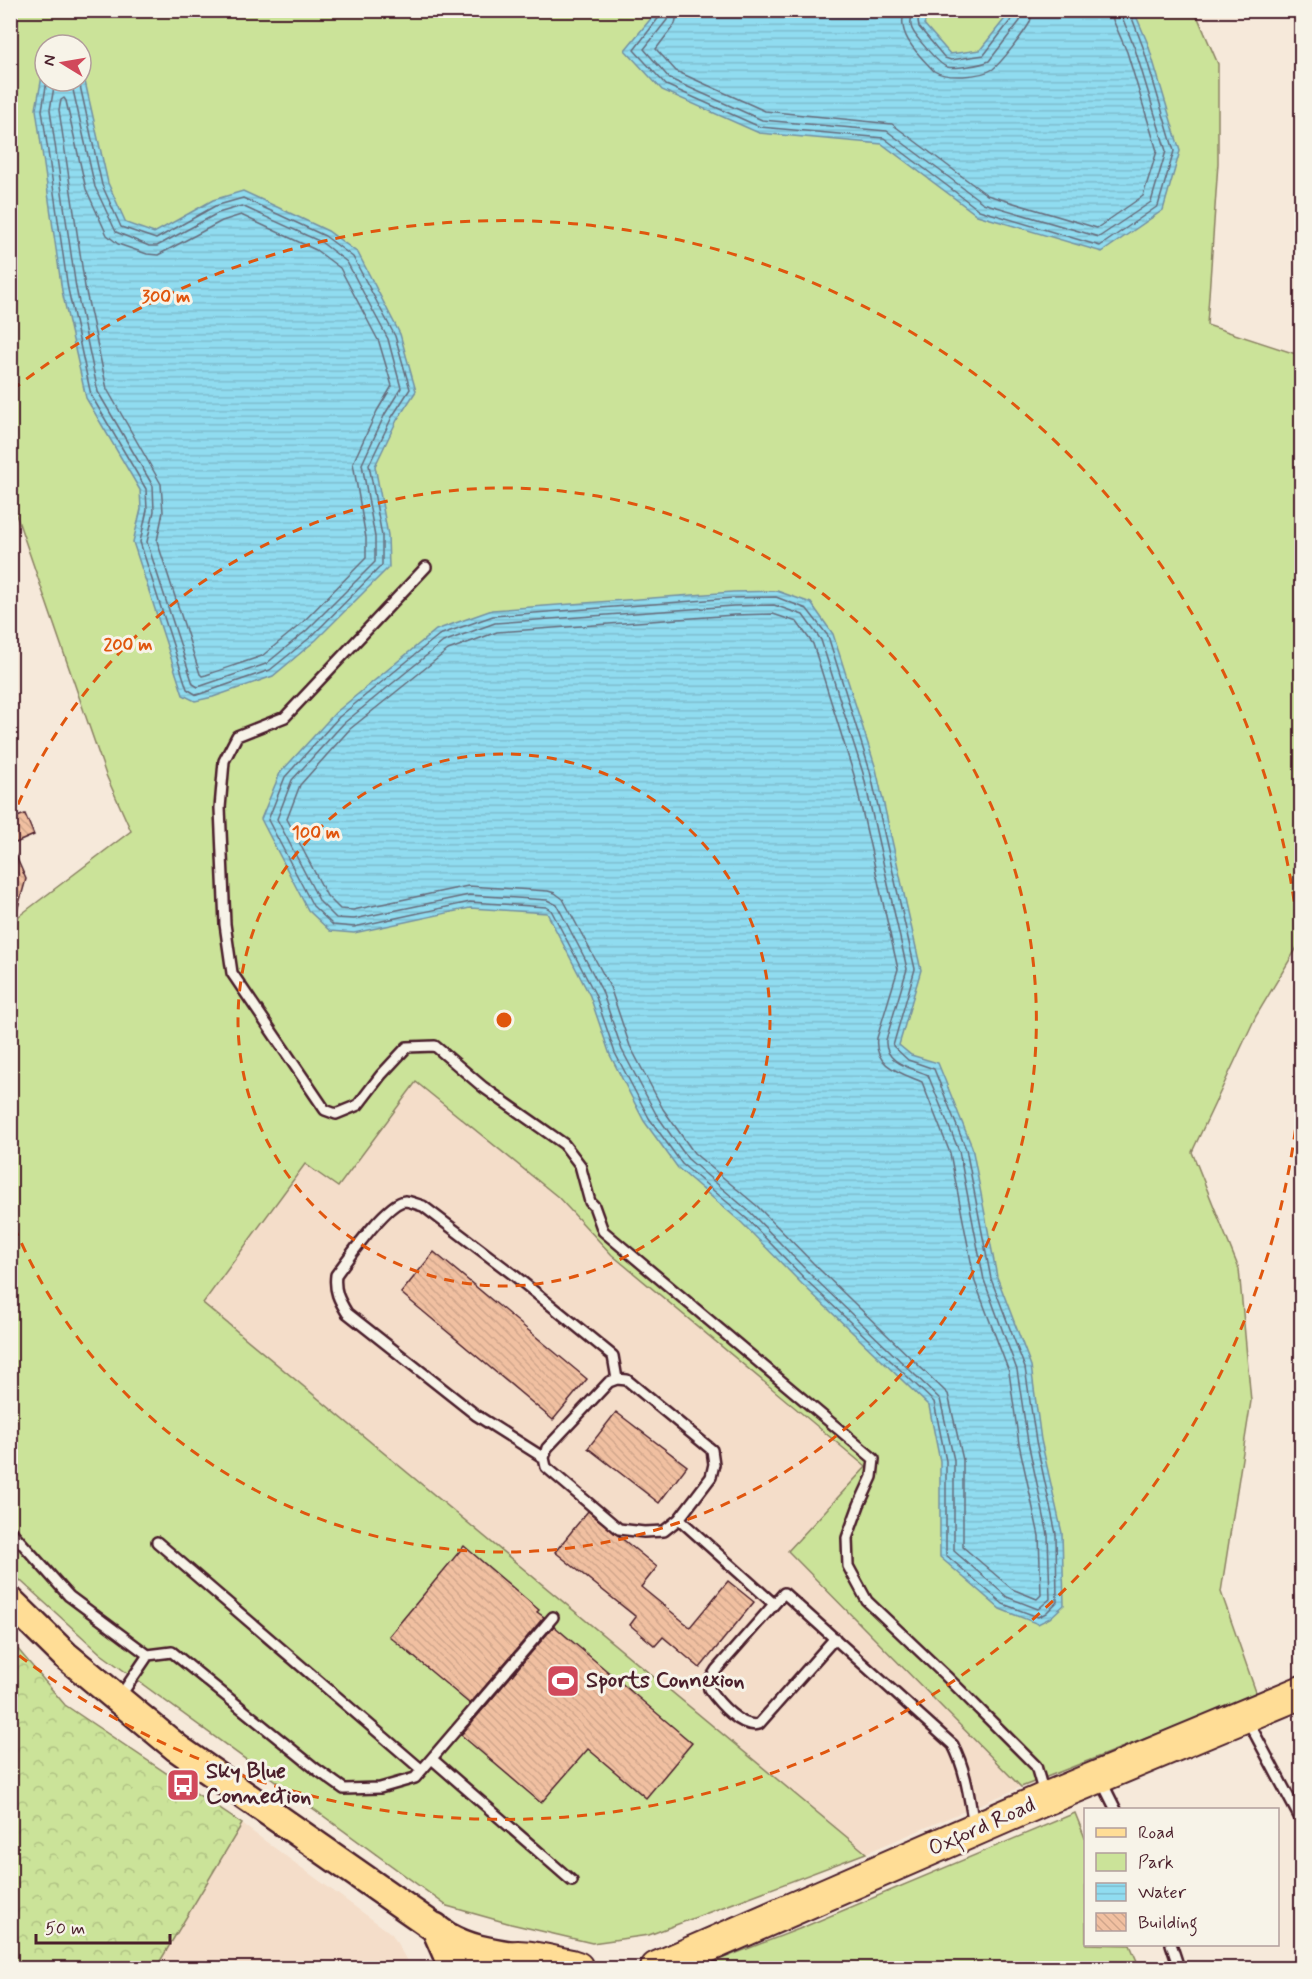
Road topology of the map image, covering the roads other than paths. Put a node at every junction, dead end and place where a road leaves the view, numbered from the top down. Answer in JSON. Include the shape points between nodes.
{"nodes":[{"id":1,"x":426,"y":567,"type":"dead end"},
{"id":2,"x":617,"y":1379,"type":"junction"},
{"id":3,"x":544,"y":1458,"type":"junction"},
{"id":4,"x":679,"y":1519,"type":"junction"},
{"id":5,"x":10,"y":1530,"type":"edge"},
{"id":6,"x":157,"y":1542,"type":"dead end"},
{"id":7,"x":10,"y":1601,"type":"edge"},
{"id":8,"x":774,"y":1604,"type":"junction"},
{"id":9,"x":553,"y":1617,"type":"dead end"},
{"id":10,"x":835,"y":1638,"type":"junction"},
{"id":11,"x":148,"y":1655,"type":"junction"},
{"id":12,"x":1302,"y":1692,"type":"edge"},
{"id":13,"x":118,"y":1699,"type":"junction"},
{"id":14,"x":1245,"y":1716,"type":"junction"},
{"id":15,"x":432,"y":1758,"type":"junction"},
{"id":16,"x":422,"y":1770,"type":"junction"},
{"id":17,"x":1099,"y":1776,"type":"junction"},
{"id":18,"x":1045,"y":1799,"type":"junction"},
{"id":19,"x":1115,"y":1808,"type":"edge"},
{"id":20,"x":1302,"y":1822,"type":"edge"},
{"id":21,"x":975,"y":1830,"type":"junction"},
{"id":22,"x":572,"y":1881,"type":"dead end"},
{"id":23,"x":435,"y":1927,"type":"junction"},
{"id":24,"x":1172,"y":1946,"type":"edge"},
{"id":25,"x":517,"y":1956,"type":"junction"},
{"id":26,"x":653,"y":1967,"type":"edge"},
{"id":27,"x":453,"y":1968,"type":"edge"},
{"id":28,"x":479,"y":1968,"type":"edge"},
{"id":29,"x":578,"y":1968,"type":"edge"},
{"id":30,"x":1179,"y":1968,"type":"edge"}],
"edges":[{"from":1,"to":18,"type":"lane","via":[[285,717],[237,736],[224,761],[220,808],[225,924],[232,973],[325,1110],[336,1114],[358,1105],[407,1047],[435,1046],[483,1087],[564,1144],[580,1165],[603,1231],[874,1459],[872,1477],[847,1538],[848,1566],[867,1601],[1036,1767]]},
{"from":2,"to":3,"type":"lane","via":[[609,1382],[547,1448]]},
{"from":2,"to":3,"type":"lane","via":[[613,1356],[423,1206],[405,1201],[394,1205],[374,1225],[336,1275],[337,1297],[347,1313],[476,1415]]},
{"from":2,"to":4,"type":"lane","via":[[627,1380],[712,1450],[711,1477]]},
{"from":3,"to":4,"type":"lane","via":[[546,1467],[619,1529],[664,1531]]},
{"from":4,"to":8,"type":"lane"},
{"from":5,"to":11,"type":"lane","via":[[69,1596]]},
{"from":6,"to":16,"type":"lane"},
{"from":7,"to":13,"type":"main road","via":[[65,1655]]},
{"from":8,"to":10,"type":"lane","via":[[784,1593]]},
{"from":8,"to":10,"type":"lane","via":[[708,1683],[713,1694],[747,1724],[759,1724]]},
{"from":9,"to":15,"type":"lane"},
{"from":10,"to":21,"type":"lane","via":[[953,1745],[965,1775]]},
{"from":11,"to":13,"type":"lane"},
{"from":11,"to":16,"type":"lane","via":[[172,1652],[344,1789],[380,1788],[415,1778]]},
{"from":12,"to":14,"type":"highway","name":"Oxford Road"},
{"from":13,"to":23,"type":"main road","via":[[177,1748]]},
{"from":14,"to":17,"type":"highway","name":"Oxford Road"},
{"from":14,"to":20,"type":"lane"},
{"from":15,"to":16,"type":"lane"},
{"from":15,"to":22,"type":"lane"},
{"from":17,"to":18,"type":"highway","name":"Oxford Road"},
{"from":17,"to":19,"type":"lane"},
{"from":18,"to":21,"type":"highway","name":"Oxford Road"},
{"from":21,"to":26,"type":"highway","name":"Oxford Road"},
{"from":23,"to":25,"type":"main road","via":[[464,1946]]},
{"from":23,"to":27,"type":"main road"},
{"from":24,"to":30,"type":"lane"},
{"from":25,"to":28,"type":"highway","via":[[502,1957]]},
{"from":25,"to":29,"type":"highway"}]}
